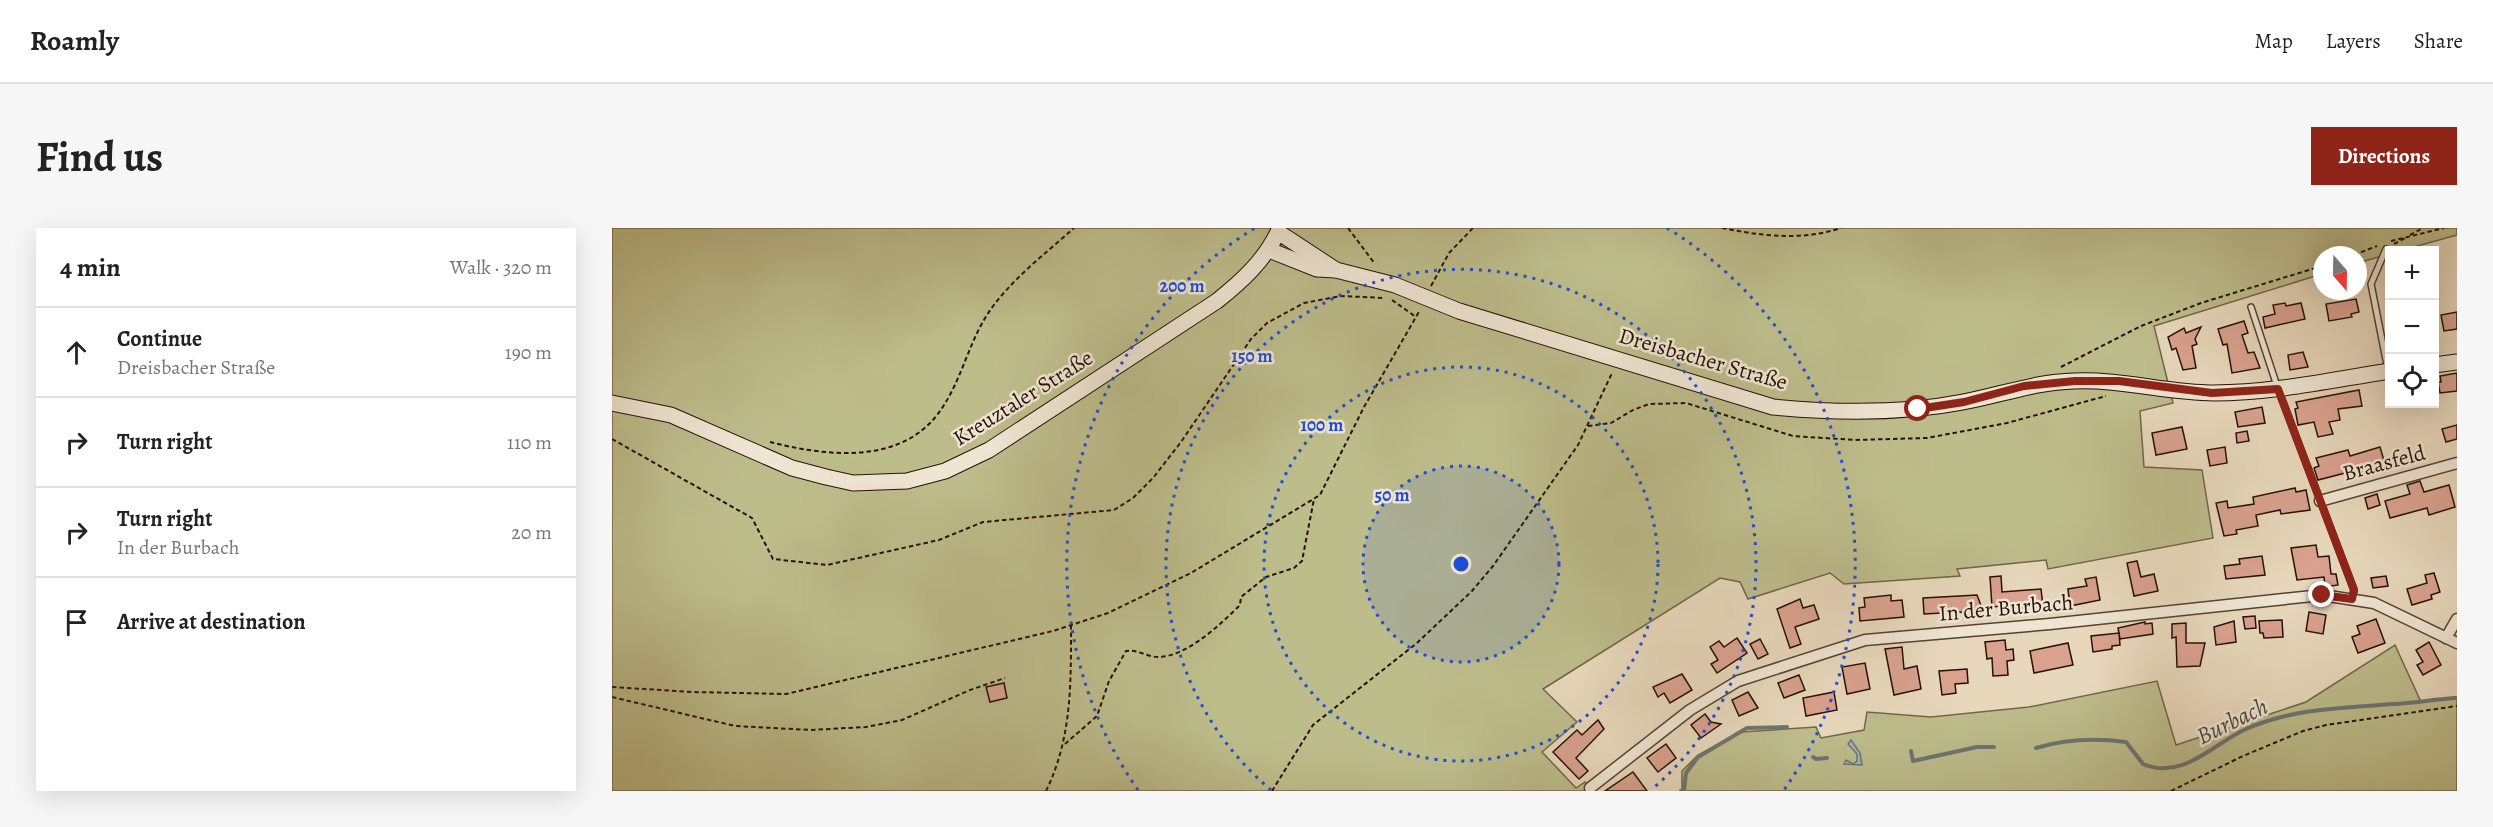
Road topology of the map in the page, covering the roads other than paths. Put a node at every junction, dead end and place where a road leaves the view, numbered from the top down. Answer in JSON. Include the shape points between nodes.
{"nodes":[{"id":1,"x":1279,"y":230,"type":"edge"},
{"id":2,"x":1269,"y":250,"type":"junction"},
{"id":3,"x":2385,"y":251,"type":"edge"},
{"id":4,"x":1336,"y":270,"type":"junction"},
{"id":5,"x":2250,"y":307,"type":"dead end"},
{"id":6,"x":2385,"y":354,"type":"edge"},
{"id":7,"x":2457,"y":362,"type":"edge"},
{"id":8,"x":2439,"y":364,"type":"edge"},
{"id":9,"x":2385,"y":372,"type":"edge"},
{"id":10,"x":2278,"y":389,"type":"junction"},
{"id":11,"x":612,"y":403,"type":"edge"},
{"id":12,"x":2457,"y":463,"type":"edge"},
{"id":13,"x":2320,"y":501,"type":"junction"},
{"id":14,"x":2352,"y":599,"type":"junction"},
{"id":15,"x":2457,"y":620,"type":"edge"},
{"id":16,"x":2446,"y":638,"type":"junction"},
{"id":17,"x":2457,"y":643,"type":"edge"},
{"id":18,"x":1590,"y":788,"type":"dead end"}],
"edges":[{"from":1,"to":2,"type":"street","name":"Kreuztaler Straße"},
{"from":1,"to":4,"type":"street","name":"Dreisbacher Straße"},
{"from":2,"to":4,"type":"street","name":"Dreisbacher Straße","via":[[1317,269]]},
{"from":2,"to":11,"type":"street","name":"Kreuztaler Straße","via":[[1217,302],[989,450],[945,471],[907,481],[853,483],[826,477],[792,468],[671,415]]},
{"from":3,"to":6,"type":"lane","via":[[2371,284]]},
{"from":4,"to":10,"type":"street","name":"Dreisbacher Straße","via":[[1395,285],[1459,311],[1773,407],[1812,411],[1918,409],[2024,386],[2075,381],[2119,381],[2212,393]]},
{"from":5,"to":10,"type":"lane"},
{"from":7,"to":8,"type":"street"},
{"from":9,"to":10,"type":"street","name":"Dreisbacher Straße"},
{"from":10,"to":13,"type":"lane"},
{"from":12,"to":13,"type":"street","name":"Braasfeld"},
{"from":13,"to":14,"type":"lane","via":[[2354,590]]},
{"from":14,"to":16,"type":"street","name":"In der Burbach","via":[[2374,603]]},
{"from":14,"to":18,"type":"street","name":"In der Burbach","via":[[2322,595],[1865,640],[1738,681],[1690,710]]},
{"from":15,"to":16,"type":"street"},
{"from":16,"to":17,"type":"street","name":"In der Burbach"}]}
